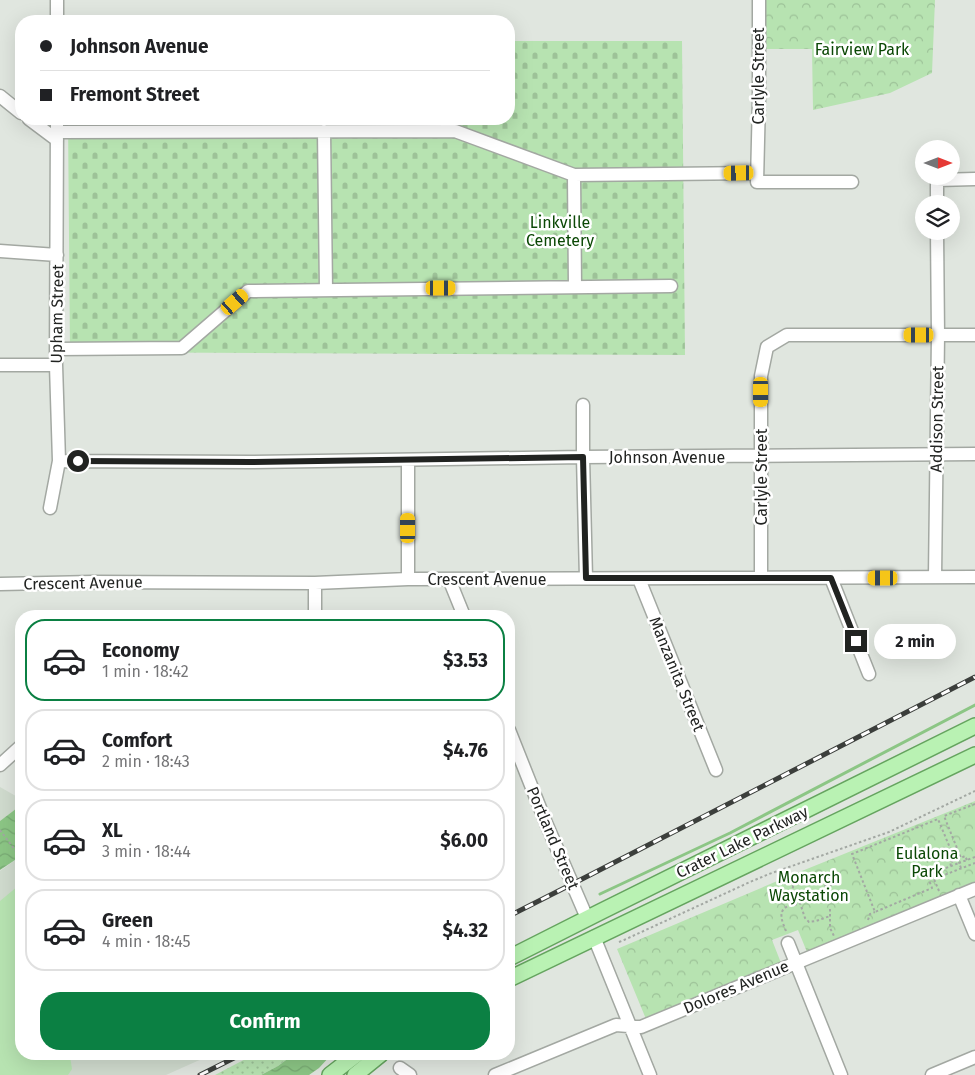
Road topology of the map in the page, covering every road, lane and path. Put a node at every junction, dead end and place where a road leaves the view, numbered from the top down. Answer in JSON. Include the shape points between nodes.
{"nodes":[{"id":1,"x":57,"y":0,"type":"edge"},
{"id":2,"x":759,"y":0,"type":"edge"},
{"id":3,"x":57,"y":15,"type":"edge"},
{"id":4,"x":0,"y":96,"type":"edge"},
{"id":5,"x":15,"y":108,"type":"edge"},
{"id":6,"x":44,"y":125,"type":"edge"},
{"id":7,"x":57,"y":130,"type":"edge"},
{"id":8,"x":324,"y":131,"type":"junction"},
{"id":9,"x":574,"y":175,"type":"junction"},
{"id":10,"x":757,"y":177,"type":"junction"},
{"id":11,"x":975,"y":179,"type":"edge"},
{"id":12,"x":852,"y":182,"type":"dead end"},
{"id":13,"x":937,"y":195,"type":"edge"},
{"id":14,"x":937,"y":240,"type":"edge"},
{"id":15,"x":0,"y":251,"type":"edge"},
{"id":16,"x":57,"y":255,"type":"junction"},
{"id":17,"x":671,"y":286,"type":"dead end"},
{"id":18,"x":575,"y":287,"type":"junction"},
{"id":19,"x":326,"y":290,"type":"junction"},
{"id":20,"x":938,"y":335,"type":"junction"},
{"id":21,"x":975,"y":335,"type":"edge"},
{"id":22,"x":56,"y":349,"type":"junction"},
{"id":23,"x":0,"y":365,"type":"edge"},
{"id":24,"x":56,"y":365,"type":"junction"},
{"id":25,"x":583,"y":405,"type":"dead end"},
{"id":26,"x":936,"y":454,"type":"junction"},
{"id":27,"x":975,"y":454,"type":"edge"},
{"id":28,"x":761,"y":456,"type":"junction"},
{"id":29,"x":583,"y":457,"type":"junction"},
{"id":30,"x":408,"y":460,"type":"junction"},
{"id":31,"x":58,"y":461,"type":"junction"},
{"id":32,"x":50,"y":508,"type":"dead end"},
{"id":33,"x":935,"y":577,"type":"junction"},
{"id":34,"x":975,"y":577,"type":"edge"},
{"id":35,"x":586,"y":578,"type":"junction"},
{"id":36,"x":639,"y":578,"type":"junction"},
{"id":37,"x":761,"y":578,"type":"junction"},
{"id":38,"x":831,"y":578,"type":"junction"},
{"id":39,"x":408,"y":580,"type":"junction"},
{"id":40,"x":449,"y":580,"type":"junction"},
{"id":41,"x":315,"y":583,"type":"junction"},
{"id":42,"x":0,"y":584,"type":"edge"},
{"id":43,"x":315,"y":610,"type":"edge"},
{"id":44,"x":462,"y":610,"type":"edge"},
{"id":45,"x":869,"y":674,"type":"dead end"},
{"id":46,"x":975,"y":726,"type":"edge"},
{"id":47,"x":515,"y":745,"type":"edge"},
{"id":48,"x":15,"y":751,"type":"edge"},
{"id":49,"x":975,"y":755,"type":"edge"},
{"id":50,"x":0,"y":765,"type":"edge"},
{"id":51,"x":716,"y":770,"type":"dead end"},
{"id":52,"x":975,"y":791,"type":"edge"},
{"id":53,"x":975,"y":804,"type":"edge"},
{"id":54,"x":0,"y":830,"type":"edge"},
{"id":55,"x":15,"y":850,"type":"edge"},
{"id":56,"x":975,"y":857,"type":"edge"},
{"id":57,"x":967,"y":860,"type":"junction"},
{"id":58,"x":960,"y":863,"type":"junction"},
{"id":59,"x":975,"y":863,"type":"edge"},
{"id":60,"x":951,"y":866,"type":"junction"},
{"id":61,"x":961,"y":868,"type":"junction"},
{"id":62,"x":832,"y":885,"type":"dead end"},
{"id":63,"x":825,"y":886,"type":"junction"},
{"id":64,"x":975,"y":889,"type":"edge"},
{"id":65,"x":960,"y":895,"type":"junction"},
{"id":66,"x":802,"y":899,"type":"junction"},
{"id":67,"x":943,"y":902,"type":"junction"},
{"id":68,"x":800,"y":903,"type":"junction"},
{"id":69,"x":830,"y":909,"type":"dead end"},
{"id":70,"x":830,"y":916,"type":"junction"},
{"id":71,"x":587,"y":918,"type":"junction"},
{"id":72,"x":975,"y":934,"type":"edge"},
{"id":73,"x":594,"y":937,"type":"junction"},
{"id":74,"x":618,"y":942,"type":"dead end"},
{"id":75,"x":788,"y":943,"type":"joint"},
{"id":76,"x":837,"y":946,"type":"junction"},
{"id":77,"x":515,"y":955,"type":"edge"},
{"id":78,"x":795,"y":963,"type":"junction"},
{"id":79,"x":515,"y":973,"type":"edge"},
{"id":80,"x":515,"y":975,"type":"edge"},
{"id":81,"x":630,"y":1026,"type":"junction"},
{"id":82,"x":975,"y":1058,"type":"edge"},
{"id":83,"x":349,"y":1060,"type":"edge"},
{"id":84,"x":374,"y":1060,"type":"edge"},
{"id":85,"x":330,"y":1075,"type":"edge"},
{"id":86,"x":355,"y":1075,"type":"edge"},
{"id":87,"x":495,"y":1075,"type":"edge"},
{"id":88,"x":650,"y":1075,"type":"edge"},
{"id":89,"x":841,"y":1075,"type":"edge"},
{"id":90,"x":932,"y":1075,"type":"edge"}],
"edges":[{"from":1,"to":3,"type":"street"},
{"from":2,"to":10,"type":"street","name":"Carlyle Street"},
{"from":4,"to":5,"type":"street"},
{"from":6,"to":7,"type":"street"},
{"from":7,"to":8,"type":"street"},
{"from":7,"to":16,"type":"street","name":"Upham Street"},
{"from":8,"to":9,"type":"street","via":[[456,131]]},
{"from":8,"to":19,"type":"street"},
{"from":9,"to":10,"type":"street"},
{"from":9,"to":18,"type":"street"},
{"from":10,"to":12,"type":"street"},
{"from":11,"to":13,"type":"street","via":[[937,180]]},
{"from":14,"to":20,"type":"street","name":"Addison Street"},
{"from":15,"to":16,"type":"street"},
{"from":16,"to":22,"type":"street","name":"Upham Street"},
{"from":17,"to":18,"type":"street"},
{"from":18,"to":19,"type":"street"},
{"from":19,"to":22,"type":"street","via":[[248,291],[182,348]]},
{"from":20,"to":21,"type":"street"},
{"from":20,"to":26,"type":"street","name":"Addison Street"},
{"from":20,"to":28,"type":"street","name":"Carlyle Street","via":[[786,335],[767,347],[761,376]]},
{"from":22,"to":24,"type":"street","name":"Upham Street"},
{"from":23,"to":24,"type":"street"},
{"from":24,"to":31,"type":"street","name":"Upham Street"},
{"from":25,"to":29,"type":"street"},
{"from":26,"to":27,"type":"street","name":"Johnson Avenue"},
{"from":26,"to":28,"type":"street","name":"Johnson Avenue"},
{"from":26,"to":33,"type":"street","name":"Addison Street"},
{"from":28,"to":29,"type":"street","name":"Johnson Avenue"},
{"from":28,"to":37,"type":"street","name":"Carlyle Street"},
{"from":29,"to":30,"type":"street","name":"Johnson Avenue"},
{"from":29,"to":35,"type":"street"},
{"from":30,"to":31,"type":"street","name":"Johnson Avenue"},
{"from":30,"to":39,"type":"street"},
{"from":31,"to":32,"type":"street","name":"Upham Street"},
{"from":33,"to":34,"type":"street","name":"Crescent Avenue"},
{"from":33,"to":38,"type":"street","name":"Crescent Avenue"},
{"from":35,"to":36,"type":"street","name":"Crescent Avenue"},
{"from":35,"to":40,"type":"street","name":"Crescent Avenue"},
{"from":36,"to":37,"type":"street","name":"Crescent Avenue"},
{"from":36,"to":51,"type":"street","name":"Manzanita Street"},
{"from":37,"to":38,"type":"street","name":"Crescent Avenue"},
{"from":38,"to":45,"type":"street"},
{"from":39,"to":40,"type":"street","name":"Crescent Avenue"},
{"from":39,"to":41,"type":"street","name":"Crescent Avenue"},
{"from":40,"to":44,"type":"street"},
{"from":41,"to":42,"type":"street","name":"Crescent Avenue"},
{"from":41,"to":43,"type":"street"},
{"from":46,"to":71,"type":"main road","name":"Crater Lake Parkway"},
{"from":47,"to":71,"type":"street","name":"Portland Street"},
{"from":48,"to":50,"type":"street"},
{"from":49,"to":73,"type":"main road","name":"Crater Lake Parkway"},
{"from":52,"to":74,"type":"path","via":[[889,832],[756,879]]},
{"from":53,"to":57,"type":"path","via":[[944,816],[961,858],[965,856]]},
{"from":54,"to":55,"type":"path"},
{"from":56,"to":57,"type":"path"},
{"from":57,"to":58,"type":"path"},
{"from":58,"to":60,"type":"path"},
{"from":58,"to":61,"type":"path"},
{"from":59,"to":61,"type":"path"},
{"from":60,"to":60,"type":"path","via":[[927,875],[932,888],[875,912],[852,854],[938,819],[955,860],[950,862]]},
{"from":61,"to":67,"type":"path","via":[[934,879]]},
{"from":62,"to":63,"type":"path"},
{"from":63,"to":66,"type":"path","via":[[824,890]]},
{"from":63,"to":66,"type":"path","via":[[819,877],[801,880],[792,891]]},
{"from":64,"to":65,"type":"street","name":"Dolores Avenue"},
{"from":65,"to":67,"type":"street","name":"Dolores Avenue"},
{"from":65,"to":72,"type":"street"},
{"from":66,"to":68,"type":"path"},
{"from":67,"to":76,"type":"street","name":"Dolores Avenue"},
{"from":68,"to":70,"type":"path","via":[[809,922]]},
{"from":68,"to":75,"type":"path","via":[[788,907],[781,914]]},
{"from":69,"to":70,"type":"path"},
{"from":70,"to":76,"type":"path","via":[[830,928]]},
{"from":71,"to":77,"type":"main road","name":"Crater Lake Parkway"},
{"from":71,"to":79,"type":"main road","via":[[585,929],[547,949]]},
{"from":73,"to":80,"type":"main road","name":"Crater Lake Parkway"},
{"from":73,"to":81,"type":"street"},
{"from":75,"to":78,"type":"street"},
{"from":76,"to":78,"type":"street","name":"Dolores Avenue"},
{"from":78,"to":81,"type":"street","name":"Dolores Avenue","via":[[640,1027]]},
{"from":78,"to":89,"type":"street"},
{"from":81,"to":87,"type":"street","name":"Dolores Avenue","via":[[616,1025]]},
{"from":81,"to":88,"type":"street"},
{"from":82,"to":90,"type":"street"},
{"from":83,"to":85,"type":"main road"},
{"from":84,"to":86,"type":"main road"}]}
